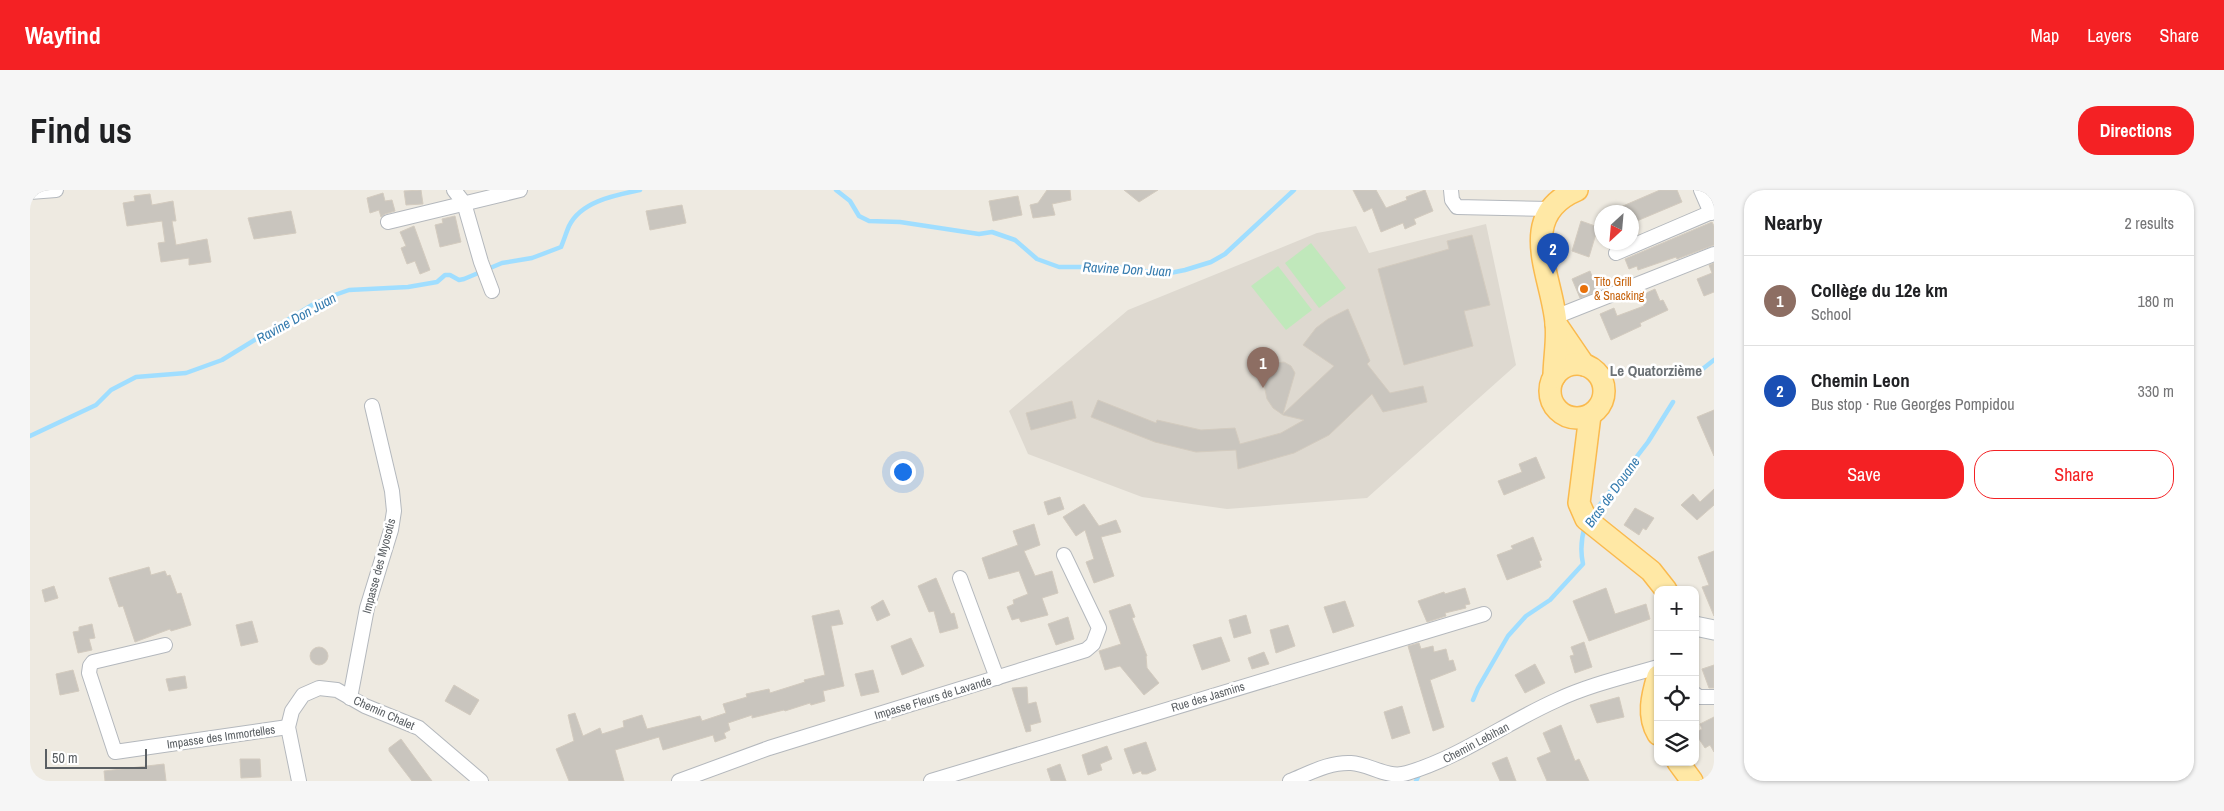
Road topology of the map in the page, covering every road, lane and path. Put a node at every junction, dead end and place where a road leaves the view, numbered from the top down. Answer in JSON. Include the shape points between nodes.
{"nodes":[{"id":1,"x":56,"y":190,"type":"edge"},
{"id":2,"x":454,"y":190,"type":"edge"},
{"id":3,"x":520,"y":190,"type":"edge"},
{"id":4,"x":1451,"y":190,"type":"edge"},
{"id":5,"x":1577,"y":190,"type":"edge"},
{"id":6,"x":1701,"y":190,"type":"edge"},
{"id":7,"x":30,"y":192,"type":"edge"},
{"id":8,"x":464,"y":203,"type":"junction"},
{"id":9,"x":1551,"y":209,"type":"junction"},
{"id":10,"x":1712,"y":212,"type":"edge"},
{"id":11,"x":388,"y":222,"type":"dead end"},
{"id":12,"x":1616,"y":253,"type":"dead end"},
{"id":13,"x":1714,"y":254,"type":"edge"},
{"id":14,"x":490,"y":285,"type":"dead end"},
{"id":15,"x":1556,"y":321,"type":"junction"},
{"id":16,"x":1584,"y":364,"type":"junction"},
{"id":17,"x":1554,"y":377,"type":"junction"},
{"id":18,"x":372,"y":406,"type":"dead end"},
{"id":19,"x":1581,"y":416,"type":"junction"},
{"id":20,"x":1064,"y":555,"type":"dead end"},
{"id":21,"x":960,"y":578,"type":"dead end"},
{"id":22,"x":1663,"y":586,"type":"edge"},
{"id":23,"x":1484,"y":614,"type":"dead end"},
{"id":24,"x":1699,"y":627,"type":"edge"},
{"id":25,"x":1714,"y":630,"type":"edge"},
{"id":26,"x":165,"y":644,"type":"dead end"},
{"id":27,"x":1654,"y":668,"type":"edge"},
{"id":28,"x":997,"y":678,"type":"junction"},
{"id":29,"x":1654,"y":693,"type":"edge"},
{"id":30,"x":1699,"y":697,"type":"edge"},
{"id":31,"x":1714,"y":697,"type":"edge"},
{"id":32,"x":350,"y":698,"type":"junction"},
{"id":33,"x":288,"y":727,"type":"junction"},
{"id":34,"x":1654,"y":728,"type":"edge"},
{"id":35,"x":1681,"y":766,"type":"edge"},
{"id":36,"x":298,"y":781,"type":"edge"},
{"id":37,"x":481,"y":781,"type":"edge"},
{"id":38,"x":679,"y":781,"type":"edge"},
{"id":39,"x":931,"y":781,"type":"edge"},
{"id":40,"x":1290,"y":781,"type":"edge"},
{"id":41,"x":1692,"y":781,"type":"edge"}],
"edges":[{"from":1,"to":7,"type":"street"},
{"from":2,"to":8,"type":"street"},
{"from":3,"to":8,"type":"street"},
{"from":4,"to":9,"type":"street","via":[[1457,207]]},
{"from":5,"to":9,"type":"main road","via":[[1565,195]]},
{"from":6,"to":10,"type":"street"},
{"from":8,"to":11,"type":"street"},
{"from":8,"to":14,"type":"street"},
{"from":9,"to":15,"type":"main road","via":[[1540,245]]},
{"from":10,"to":12,"type":"street"},
{"from":13,"to":15,"type":"street"},
{"from":15,"to":16,"type":"main road"},
{"from":15,"to":17,"type":"main road"},
{"from":16,"to":17,"type":"main road","via":[[1567,366]]},
{"from":16,"to":19,"type":"main road","via":[[1596,372],[1604,385],[1602,403]]},
{"from":17,"to":19,"type":"main road","via":[[1550,392],[1552,400],[1562,413]]},
{"from":18,"to":32,"type":"street","name":"Impasse des Myosotis","via":[[394,511],[367,608]]},
{"from":19,"to":22,"type":"main road","via":[[1583,465],[1579,503],[1586,519],[1652,570]]},
{"from":20,"to":28,"type":"street","name":"Impasse Fleurs de Lavande","via":[[1098,628],[1093,644],[1075,654]]},
{"from":21,"to":28,"type":"street"},
{"from":23,"to":39,"type":"street","name":"Rue des Jasmins"},
{"from":24,"to":25,"type":"main road"},
{"from":26,"to":33,"type":"street","name":"Impasse des Immortelles","via":[[93,662],[90,666],[89,673],[115,752]]},
{"from":27,"to":40,"type":"street","name":"Chemin Lebihan","via":[[1556,700],[1444,760],[1404,774],[1353,763],[1334,763]]},
{"from":28,"to":38,"type":"street","name":"Impasse Fleurs de Lavande","via":[[769,748]]},
{"from":29,"to":34,"type":"main road","via":[[1651,714]]},
{"from":30,"to":31,"type":"street"},
{"from":32,"to":33,"type":"street","name":"Chemin Chalet","via":[[337,690],[319,688],[303,695],[292,711]]},
{"from":32,"to":37,"type":"street","name":"Chemin Chalet","via":[[419,728]]},
{"from":33,"to":36,"type":"street"},
{"from":35,"to":41,"type":"main road"}]}
